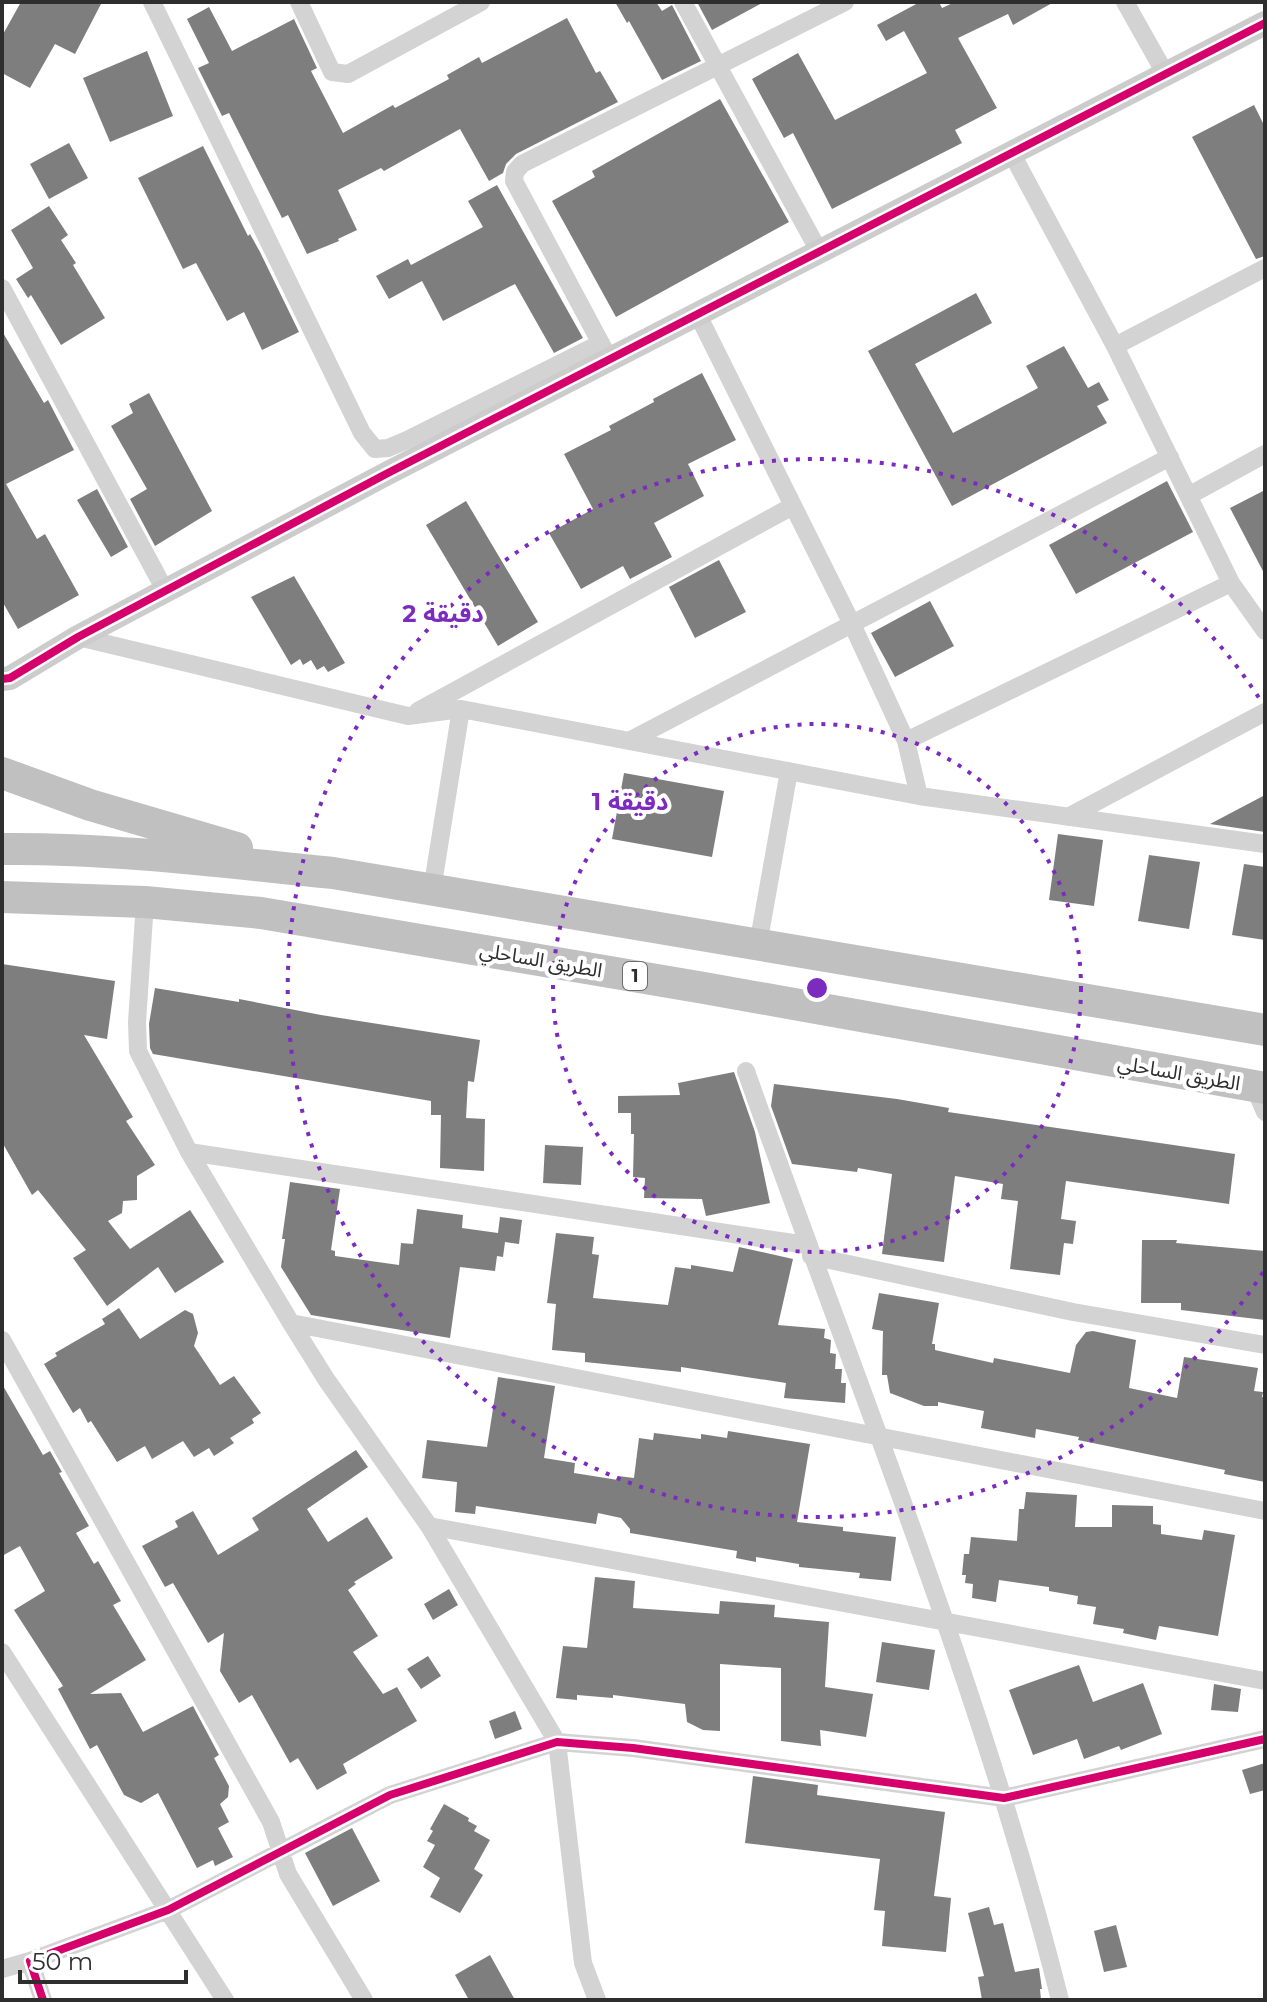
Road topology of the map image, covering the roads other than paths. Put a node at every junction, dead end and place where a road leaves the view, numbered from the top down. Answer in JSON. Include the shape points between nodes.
{"nodes":[{"id":1,"x":152,"y":2,"type":"edge"},
{"id":2,"x":299,"y":2,"type":"edge"},
{"id":3,"x":481,"y":2,"type":"edge"},
{"id":4,"x":683,"y":2,"type":"edge"},
{"id":5,"x":845,"y":2,"type":"edge"},
{"id":6,"x":1125,"y":2,"type":"edge"},
{"id":7,"x":1265,"y":23,"type":"edge"},
{"id":8,"x":720,"y":67,"type":"junction"},
{"id":9,"x":1165,"y":73,"type":"junction"},
{"id":10,"x":1012,"y":154,"type":"junction"},
{"id":11,"x":820,"y":253,"type":"junction"},
{"id":12,"x":1265,"y":268,"type":"edge"},
{"id":13,"x":2,"y":288,"type":"edge"},
{"id":14,"x":698,"y":315,"type":"junction"},
{"id":15,"x":1115,"y":346,"type":"junction"},
{"id":16,"x":606,"y":352,"type":"junction"},
{"id":17,"x":1265,"y":454,"type":"edge"},
{"id":18,"x":1170,"y":457,"type":"junction"},
{"id":19,"x":1190,"y":495,"type":"junction"},
{"id":20,"x":791,"y":507,"type":"junction"},
{"id":21,"x":1231,"y":583,"type":"junction"},
{"id":22,"x":166,"y":592,"type":"junction"},
{"id":23,"x":852,"y":624,"type":"junction"},
{"id":24,"x":1265,"y":631,"type":"edge"},
{"id":25,"x":78,"y":637,"type":"junction"},
{"id":26,"x":5,"y":674,"type":"edge"},
{"id":27,"x":461,"y":709,"type":"junction"},
{"id":28,"x":1265,"y":712,"type":"edge"},
{"id":29,"x":408,"y":716,"type":"junction"},
{"id":30,"x":629,"y":741,"type":"junction"},
{"id":31,"x":906,"y":741,"type":"junction"},
{"id":32,"x":789,"y":771,"type":"junction"},
{"id":33,"x":2,"y":773,"type":"edge"},
{"id":34,"x":919,"y":796,"type":"junction"},
{"id":35,"x":1068,"y":817,"type":"junction"},
{"id":36,"x":1265,"y":844,"type":"edge"},
{"id":37,"x":2,"y":849,"type":"edge"},
{"id":38,"x":333,"y":873,"type":"junction"},
{"id":39,"x":432,"y":890,"type":"junction"},
{"id":40,"x":2,"y":897,"type":"edge"},
{"id":41,"x":145,"y":902,"type":"junction"},
{"id":42,"x":758,"y":945,"type":"junction"},
{"id":43,"x":1265,"y":1030,"type":"edge"},
{"id":44,"x":746,"y":1071,"type":"dead end"},
{"id":45,"x":1261,"y":1096,"type":"edge"},
{"id":46,"x":189,"y":1152,"type":"junction"},
{"id":47,"x":809,"y":1250,"type":"junction"},
{"id":48,"x":291,"y":1323,"type":"junction"},
{"id":49,"x":2,"y":1340,"type":"edge"},
{"id":50,"x":1265,"y":1345,"type":"edge"},
{"id":51,"x":879,"y":1437,"type":"junction"},
{"id":52,"x":1265,"y":1511,"type":"edge"},
{"id":53,"x":429,"y":1526,"type":"junction"},
{"id":54,"x":947,"y":1623,"type":"junction"},
{"id":55,"x":2,"y":1652,"type":"edge"},
{"id":56,"x":1265,"y":1681,"type":"edge"},
{"id":57,"x":1265,"y":1739,"type":"edge"},
{"id":58,"x":557,"y":1742,"type":"junction"},
{"id":59,"x":1004,"y":1798,"type":"junction"},
{"id":60,"x":280,"y":1850,"type":"junction"},
{"id":61,"x":168,"y":1910,"type":"junction"},
{"id":62,"x":30,"y":1961,"type":"junction"},
{"id":63,"x":2,"y":1969,"type":"edge"},
{"id":64,"x":43,"y":2000,"type":"edge"},
{"id":65,"x":225,"y":2000,"type":"edge"},
{"id":66,"x":364,"y":2000,"type":"edge"},
{"id":67,"x":597,"y":2000,"type":"edge"},
{"id":68,"x":1060,"y":2000,"type":"edge"}],
"edges":[{"from":1,"to":16,"type":"street","via":[[362,433],[375,449],[388,448]]},
{"from":2,"to":3,"type":"street","via":[[337,75],[348,74]]},
{"from":4,"to":8,"type":"street"},
{"from":5,"to":8,"type":"street"},
{"from":6,"to":9,"type":"street"},
{"from":7,"to":9,"type":"street"},
{"from":8,"to":11,"type":"street"},
{"from":8,"to":16,"type":"street","via":[[515,172],[514,181]]},
{"from":9,"to":10,"type":"street"},
{"from":10,"to":11,"type":"street"},
{"from":10,"to":15,"type":"street"},
{"from":11,"to":14,"type":"street"},
{"from":12,"to":15,"type":"street"},
{"from":13,"to":22,"type":"street"},
{"from":14,"to":16,"type":"street"},
{"from":14,"to":20,"type":"street"},
{"from":15,"to":18,"type":"street"},
{"from":16,"to":22,"type":"street"},
{"from":17,"to":19,"type":"street"},
{"from":18,"to":19,"type":"street"},
{"from":18,"to":23,"type":"street"},
{"from":19,"to":21,"type":"street"},
{"from":20,"to":23,"type":"street"},
{"from":20,"to":29,"type":"street"},
{"from":21,"to":24,"type":"street"},
{"from":21,"to":31,"type":"street"},
{"from":22,"to":25,"type":"street"},
{"from":23,"to":30,"type":"street"},
{"from":23,"to":31,"type":"street"},
{"from":25,"to":26,"type":"street"},
{"from":25,"to":29,"type":"street"},
{"from":27,"to":29,"type":"street"},
{"from":27,"to":30,"type":"street"},
{"from":27,"to":39,"type":"street"},
{"from":28,"to":35,"type":"street"},
{"from":30,"to":32,"type":"street"},
{"from":31,"to":34,"type":"street"},
{"from":32,"to":34,"type":"street"},
{"from":32,"to":42,"type":"street"},
{"from":33,"to":38,"type":"highway","via":[[90,805]]},
{"from":34,"to":35,"type":"street"},
{"from":35,"to":36,"type":"street"},
{"from":37,"to":38,"type":"highway","via":[[180,857]]},
{"from":38,"to":39,"type":"highway"},
{"from":39,"to":42,"type":"highway"},
{"from":40,"to":41,"type":"highway","name":"الطريق الساحلي","number":"1"},
{"from":41,"to":45,"type":"highway","name":"الطريق الساحلي","number":"1","via":[[261,913],[704,988]]},
{"from":41,"to":46,"type":"street","via":[[138,1051]]},
{"from":42,"to":43,"type":"highway"},
{"from":44,"to":47,"type":"street"},
{"from":46,"to":47,"type":"street"},
{"from":46,"to":48,"type":"street"},
{"from":47,"to":50,"type":"street","via":[[1073,1312]]},
{"from":47,"to":51,"type":"street"},
{"from":48,"to":51,"type":"street"},
{"from":48,"to":53,"type":"street"},
{"from":49,"to":60,"type":"street","via":[[271,1822]]},
{"from":51,"to":52,"type":"street"},
{"from":51,"to":54,"type":"street"},
{"from":53,"to":54,"type":"street"},
{"from":53,"to":58,"type":"street"},
{"from":54,"to":56,"type":"street"},
{"from":54,"to":59,"type":"street"},
{"from":55,"to":61,"type":"street"},
{"from":57,"to":59,"type":"street"},
{"from":58,"to":59,"type":"street"},
{"from":58,"to":60,"type":"street","via":[[390,1795]]},
{"from":58,"to":67,"type":"street","via":[[583,1963]]},
{"from":59,"to":68,"type":"street"},
{"from":60,"to":61,"type":"street"},
{"from":60,"to":66,"type":"street","via":[[288,1874]]},
{"from":61,"to":62,"type":"street"},
{"from":61,"to":65,"type":"street"},
{"from":62,"to":63,"type":"street"},
{"from":62,"to":64,"type":"street"}]}
